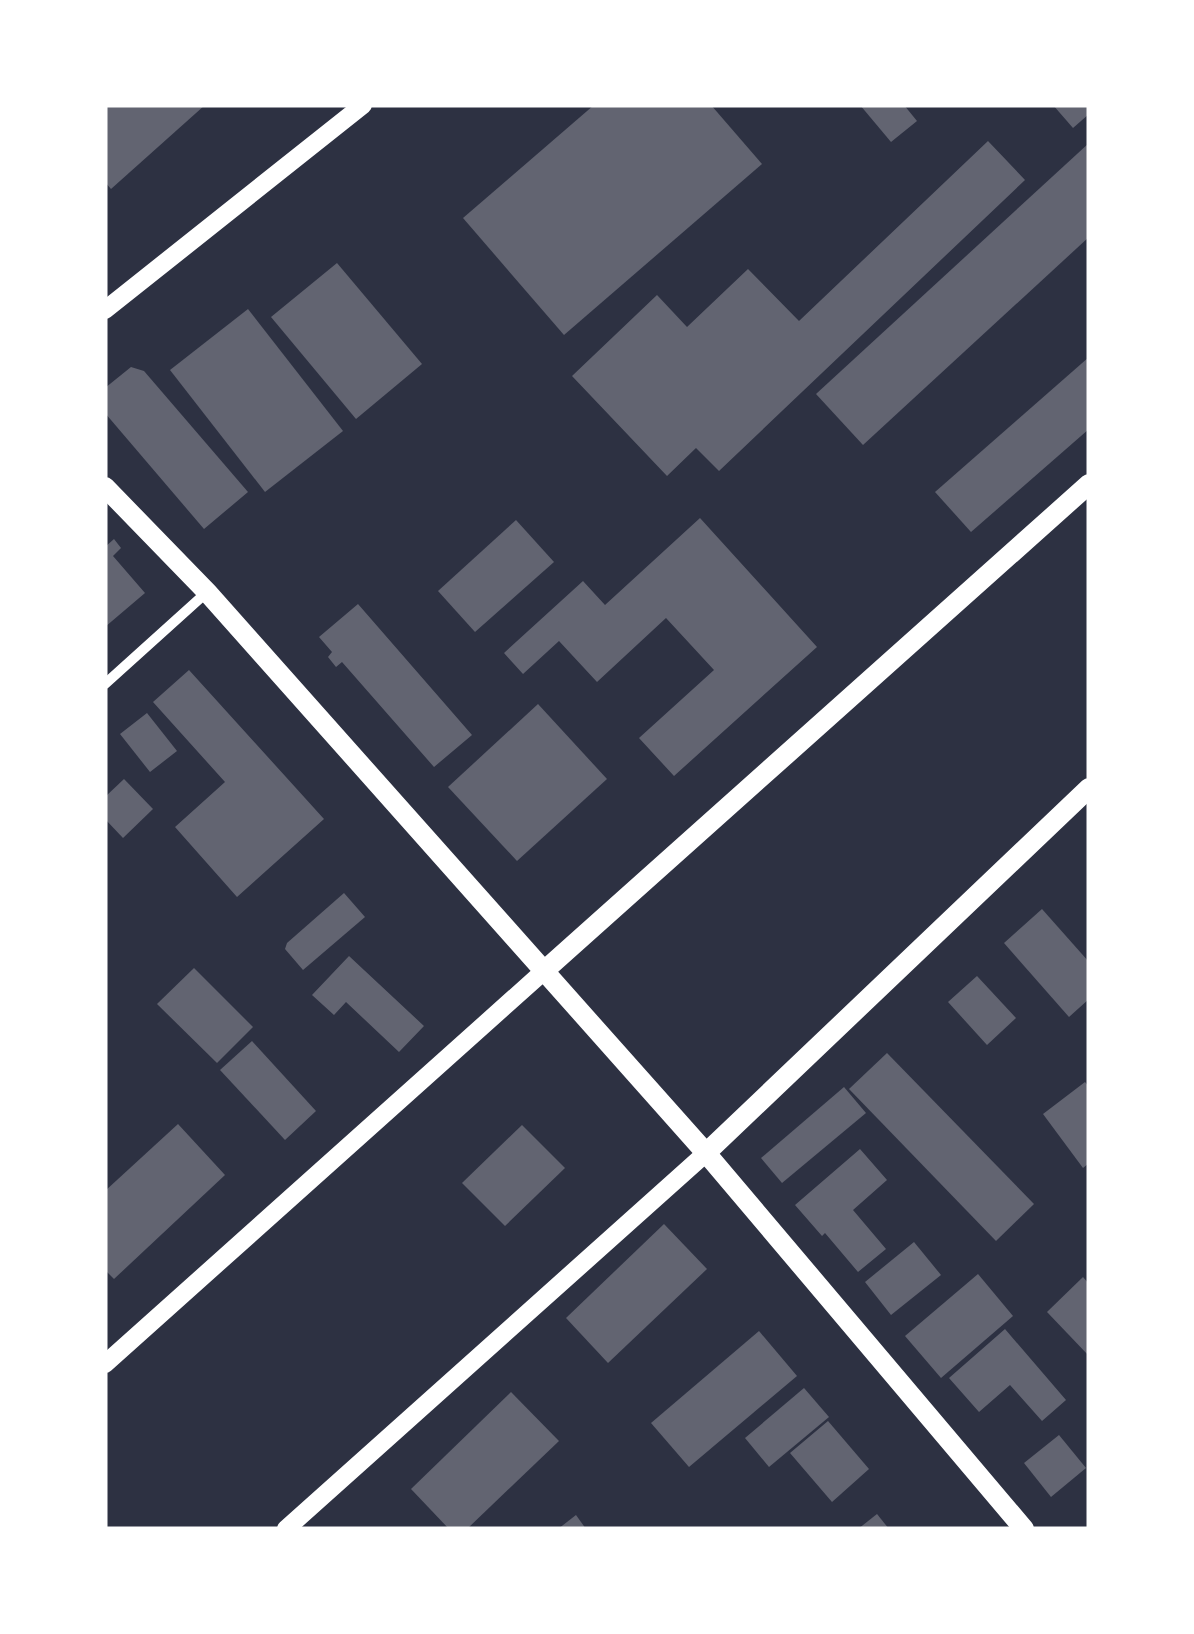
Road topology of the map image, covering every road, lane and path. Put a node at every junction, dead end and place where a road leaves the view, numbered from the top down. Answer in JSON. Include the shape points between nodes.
{"nodes":[{"id":1,"x":363,"y":105,"type":"edge"},
{"id":2,"x":105,"y":310,"type":"edge"},
{"id":3,"x":1089,"y":484,"type":"edge"},
{"id":4,"x":105,"y":487,"type":"edge"},
{"id":5,"x":207,"y":592,"type":"junction"},
{"id":6,"x":105,"y":684,"type":"edge"},
{"id":7,"x":1089,"y":788,"type":"edge"},
{"id":8,"x":544,"y":971,"type":"junction"},
{"id":9,"x":706,"y":1152,"type":"junction"},
{"id":10,"x":105,"y":1364,"type":"edge"},
{"id":11,"x":286,"y":1529,"type":"edge"},
{"id":12,"x":1024,"y":1529,"type":"edge"}],
"edges":[{"from":1,"to":2,"type":"street"},
{"from":3,"to":8,"type":"main road"},
{"from":4,"to":5,"type":"main road"},
{"from":5,"to":6,"type":"street"},
{"from":5,"to":8,"type":"main road"},
{"from":7,"to":9,"type":"main road"},
{"from":8,"to":9,"type":"main road"},
{"from":8,"to":10,"type":"street"},
{"from":9,"to":11,"type":"street"},
{"from":9,"to":12,"type":"main road"}]}
